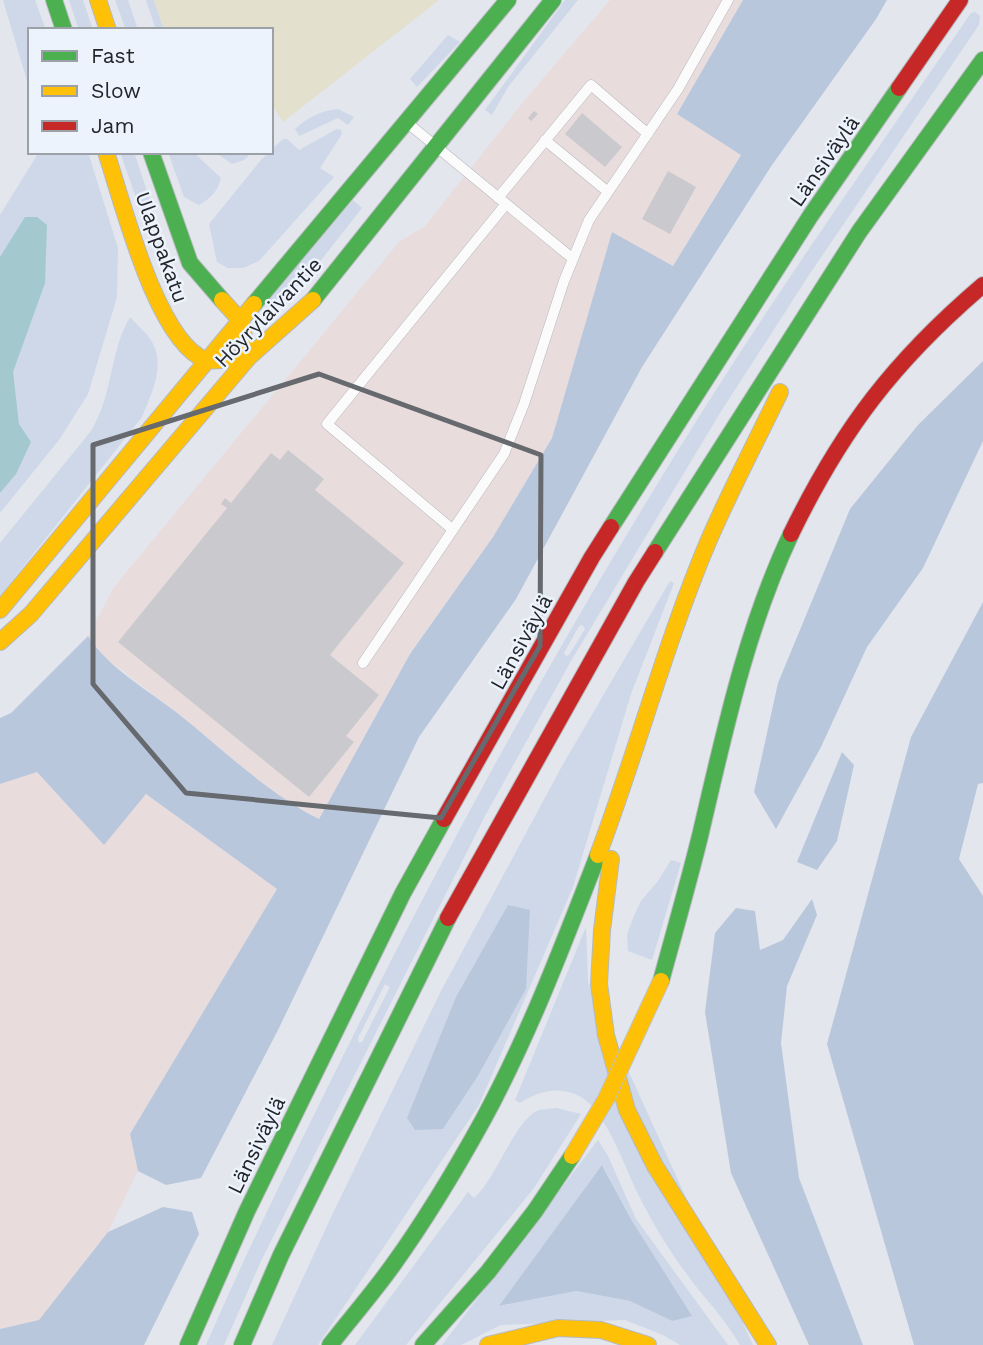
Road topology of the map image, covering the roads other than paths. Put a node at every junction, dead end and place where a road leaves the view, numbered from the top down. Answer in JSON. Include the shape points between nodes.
{"nodes":[{"id":1,"x":54,"y":0,"type":"edge"},
{"id":2,"x":98,"y":0,"type":"edge"},
{"id":3,"x":508,"y":0,"type":"edge"},
{"id":4,"x":553,"y":0,"type":"edge"},
{"id":5,"x":728,"y":0,"type":"edge"},
{"id":6,"x":960,"y":0,"type":"edge"},
{"id":7,"x":63,"y":28,"type":"edge"},
{"id":8,"x":107,"y":28,"type":"edge"},
{"id":9,"x":983,"y":60,"type":"edge"},
{"id":10,"x":407,"y":123,"type":"junction"},
{"id":11,"x":648,"y":134,"type":"junction"},
{"id":12,"x":545,"y":140,"type":"junction"},
{"id":13,"x":435,"y":146,"type":"junction"},
{"id":14,"x":107,"y":154,"type":"edge"},
{"id":15,"x":152,"y":154,"type":"edge"},
{"id":16,"x":608,"y":192,"type":"junction"},
{"id":17,"x":502,"y":201,"type":"junction"},
{"id":18,"x":859,"y":232,"type":"junction"},
{"id":19,"x":572,"y":258,"type":"junction"},
{"id":20,"x":983,"y":285,"type":"edge"},
{"id":21,"x":240,"y":320,"type":"junction"},
{"id":22,"x":249,"y":357,"type":"junction"},
{"id":23,"x":207,"y":360,"type":"junction"},
{"id":24,"x":452,"y":528,"type":"junction"},
{"id":25,"x":0,"y":610,"type":"edge"},
{"id":26,"x":0,"y":642,"type":"edge"},
{"id":27,"x":363,"y":663,"type":"dead end"},
{"id":28,"x":619,"y":799,"type":"junction"},
{"id":29,"x":247,"y":1211,"type":"junction"},
{"id":30,"x":176,"y":1345,"type":"edge"},
{"id":31,"x":188,"y":1345,"type":"edge"},
{"id":32,"x":242,"y":1345,"type":"edge"},
{"id":33,"x":330,"y":1345,"type":"edge"},
{"id":34,"x":424,"y":1345,"type":"edge"},
{"id":35,"x":488,"y":1345,"type":"edge"},
{"id":36,"x":648,"y":1345,"type":"edge"},
{"id":37,"x":768,"y":1345,"type":"edge"}],
"edges":[{"from":1,"to":7,"type":"main road"},
{"from":2,"to":8,"type":"main road"},
{"from":3,"to":10,"type":"main road","name":"Höyrylaivantie"},
{"from":4,"to":13,"type":"main road","name":"Höyrylaivantie"},
{"from":5,"to":11,"type":"lane"},
{"from":6,"to":29,"type":"main road","name":"Länsiväylä","via":[[811,215],[592,557],[403,893]]},
{"from":9,"to":18,"type":"main road"},
{"from":10,"to":13,"type":"lane"},
{"from":10,"to":21,"type":"main road","name":"Höyrylaivantie"},
{"from":11,"to":12,"type":"lane","via":[[591,85]]},
{"from":11,"to":16,"type":"lane"},
{"from":12,"to":16,"type":"lane"},
{"from":12,"to":17,"type":"lane"},
{"from":13,"to":17,"type":"lane"},
{"from":13,"to":22,"type":"main road","name":"Höyrylaivantie","via":[[316,298]]},
{"from":14,"to":23,"type":"main road","name":"Ulappakatu","via":[[166,321],[181,342]]},
{"from":15,"to":21,"type":"main road","name":"Ulappakatu","via":[[190,263]]},
{"from":16,"to":19,"type":"lane"},
{"from":17,"to":19,"type":"lane"},
{"from":17,"to":24,"type":"lane","via":[[327,425]]},
{"from":18,"to":28,"type":"main road","via":[[708,542]]},
{"from":18,"to":32,"type":"main road","via":[[636,582],[495,834],[281,1255]]},
{"from":19,"to":24,"type":"lane","via":[[504,454]]},
{"from":20,"to":34,"type":"main road","bridge":true,"via":[[904,359],[822,472],[776,567],[751,639],[661,981],[606,1099],[572,1156],[488,1272]]},
{"from":21,"to":22,"type":"main road","name":"Ulappakatu"},
{"from":21,"to":23,"type":"main road","name":"Höyrylaivantie"},
{"from":22,"to":23,"type":"main road"},
{"from":22,"to":26,"type":"main road","name":"Höyrylaivantie","via":[[31,614]]},
{"from":23,"to":25,"type":"main road","name":"Höyrylaivantie"},
{"from":24,"to":27,"type":"lane"},
{"from":28,"to":33,"type":"main road","via":[[559,957],[483,1120],[393,1265]]},
{"from":28,"to":37,"type":"main road","via":[[599,984],[606,1035],[627,1110],[655,1166]]},
{"from":29,"to":30,"type":"main road"},
{"from":29,"to":31,"type":"main road","name":"Länsiväylä"},
{"from":35,"to":36,"type":"main road","via":[[558,1328],[601,1330]]}]}
